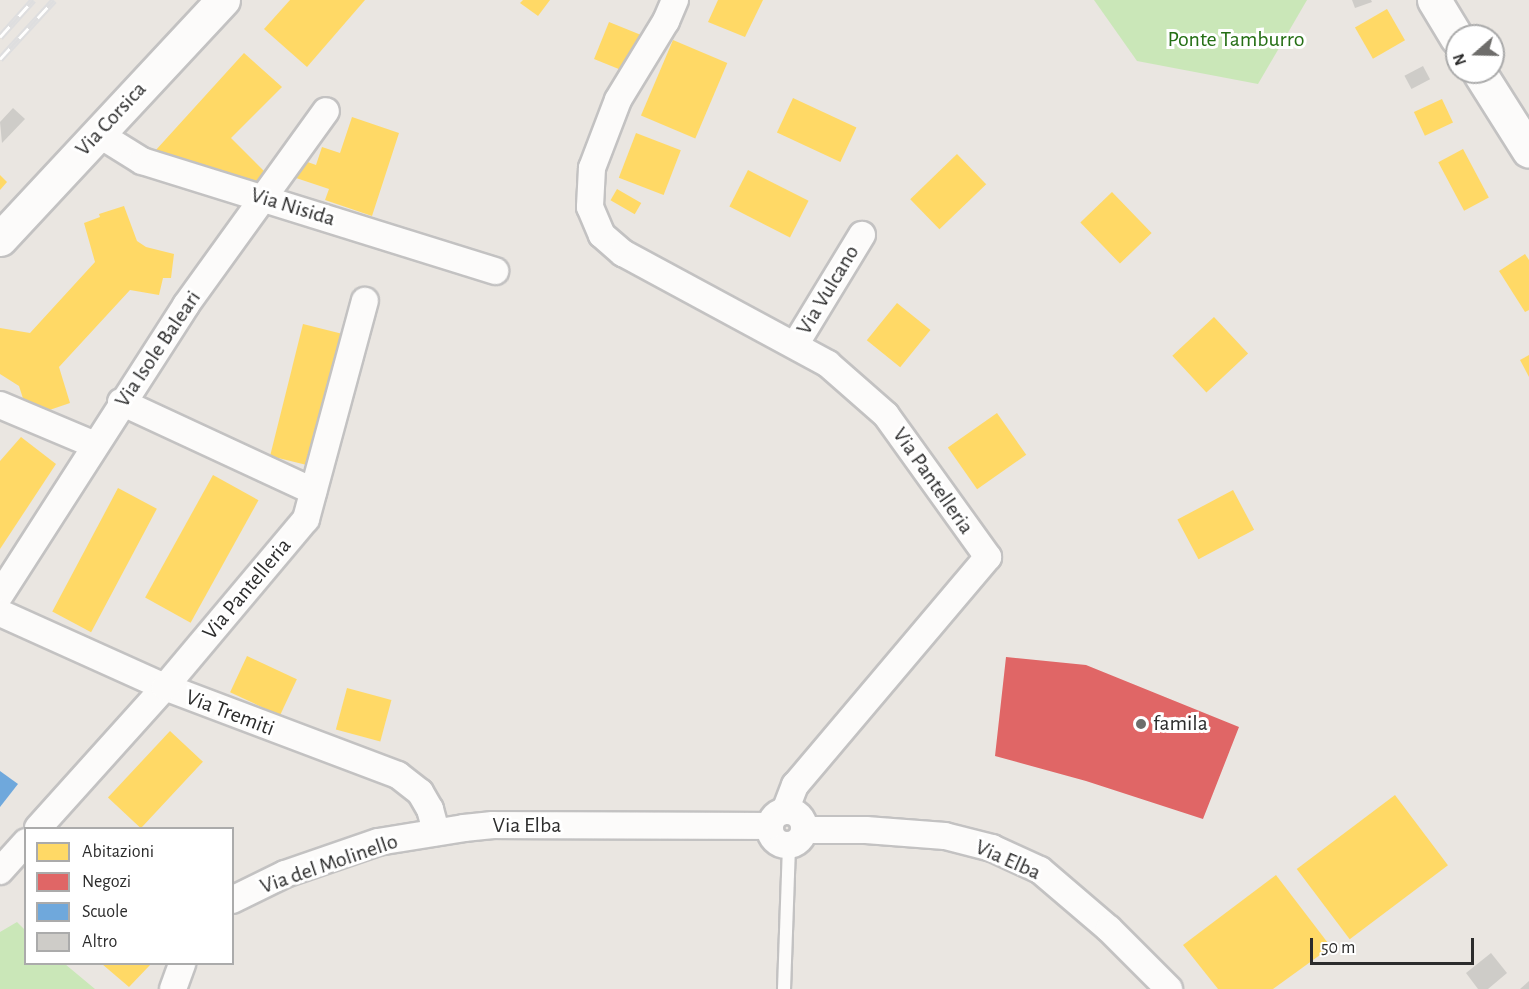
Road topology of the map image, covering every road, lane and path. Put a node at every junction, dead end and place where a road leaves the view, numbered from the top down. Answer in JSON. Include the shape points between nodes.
{"nodes":[{"id":1,"x":223,"y":0,"type":"edge"},
{"id":2,"x":675,"y":0,"type":"edge"},
{"id":3,"x":1434,"y":0,"type":"edge"},
{"id":4,"x":1448,"y":24,"type":"edge"},
{"id":5,"x":1487,"y":84,"type":"edge"},
{"id":6,"x":326,"y":111,"type":"dead end"},
{"id":7,"x":97,"y":133,"type":"junction"},
{"id":8,"x":1529,"y":151,"type":"edge"},
{"id":9,"x":265,"y":198,"type":"junction"},
{"id":10,"x":862,"y":235,"type":"dead end"},
{"id":11,"x":0,"y":239,"type":"edge"},
{"id":12,"x":495,"y":271,"type":"dead end"},
{"id":13,"x":365,"y":301,"type":"dead end"},
{"id":14,"x":795,"y":345,"type":"junction"},
{"id":15,"x":121,"y":402,"type":"junction"},
{"id":16,"x":0,"y":405,"type":"edge"},
{"id":17,"x":95,"y":445,"type":"junction"},
{"id":18,"x":313,"y":491,"type":"junction"},
{"id":19,"x":0,"y":595,"type":"edge"},
{"id":20,"x":0,"y":613,"type":"edge"},
{"id":21,"x":165,"y":687,"type":"junction"},
{"id":22,"x":777,"y":819,"type":"junction"},
{"id":23,"x":39,"y":827,"type":"edge"},
{"id":24,"x":464,"y":828,"type":"joint"},
{"id":25,"x":436,"y":832,"type":"junction"},
{"id":26,"x":797,"y":838,"type":"junction"},
{"id":27,"x":24,"y":844,"type":"edge"},
{"id":28,"x":0,"y":871,"type":"edge"},
{"id":29,"x":234,"y":899,"type":"edge"},
{"id":30,"x":181,"y":965,"type":"edge"},
{"id":31,"x":172,"y":989,"type":"edge"},
{"id":32,"x":784,"y":989,"type":"edge"},
{"id":33,"x":1169,"y":989,"type":"edge"}],
"edges":[{"from":1,"to":7,"type":"main road","name":"Via Corsica"},
{"from":2,"to":14,"type":"street","name":"Via Pantelleria","via":[[618,100],[592,168],[590,207],[602,235],[623,253]]},
{"from":3,"to":4,"type":"main road"},
{"from":5,"to":8,"type":"main road"},
{"from":6,"to":9,"type":"street","name":"Via Isole Baleari"},
{"from":7,"to":9,"type":"street","name":"Via Nisida","via":[[142,161]]},
{"from":7,"to":11,"type":"main road","name":"Via Corsica"},
{"from":9,"to":12,"type":"street","name":"Via Nisida"},
{"from":9,"to":15,"type":"street","name":"Via Isole Baleari"},
{"from":10,"to":14,"type":"street","name":"Via Vulcano"},
{"from":13,"to":18,"type":"street","name":"Via Pantelleria"},
{"from":14,"to":22,"type":"street","name":"Via Pantelleria","via":[[828,364],[886,415],[988,557],[795,785]]},
{"from":15,"to":17,"type":"street","name":"Via Isole Baleari"},
{"from":15,"to":18,"type":"street"},
{"from":16,"to":17,"type":"street"},
{"from":17,"to":19,"type":"street","name":"Via Isole Baleari"},
{"from":18,"to":21,"type":"street","name":"Via Pantelleria","via":[[306,519]]},
{"from":20,"to":21,"type":"street","name":"Via Tremiti"},
{"from":21,"to":23,"type":"street","name":"Via Pantelleria"},
{"from":21,"to":25,"type":"street","name":"Via Tremiti","via":[[399,775],[420,792]]},
{"from":22,"to":24,"type":"street","name":"Via Elba"},
{"from":22,"to":26,"type":"street","via":[[799,815]]},
{"from":24,"to":25,"type":"street","name":"Via del Molinello"},
{"from":25,"to":29,"type":"street","name":"Via del Molinello","via":[[378,842],[285,874]]},
{"from":26,"to":32,"type":"lane"},
{"from":26,"to":33,"type":"street","name":"Via Elba","via":[[866,830],[945,836],[992,848],[1040,870],[1109,929]]},
{"from":27,"to":28,"type":"street"},
{"from":30,"to":31,"type":"street"}]}
